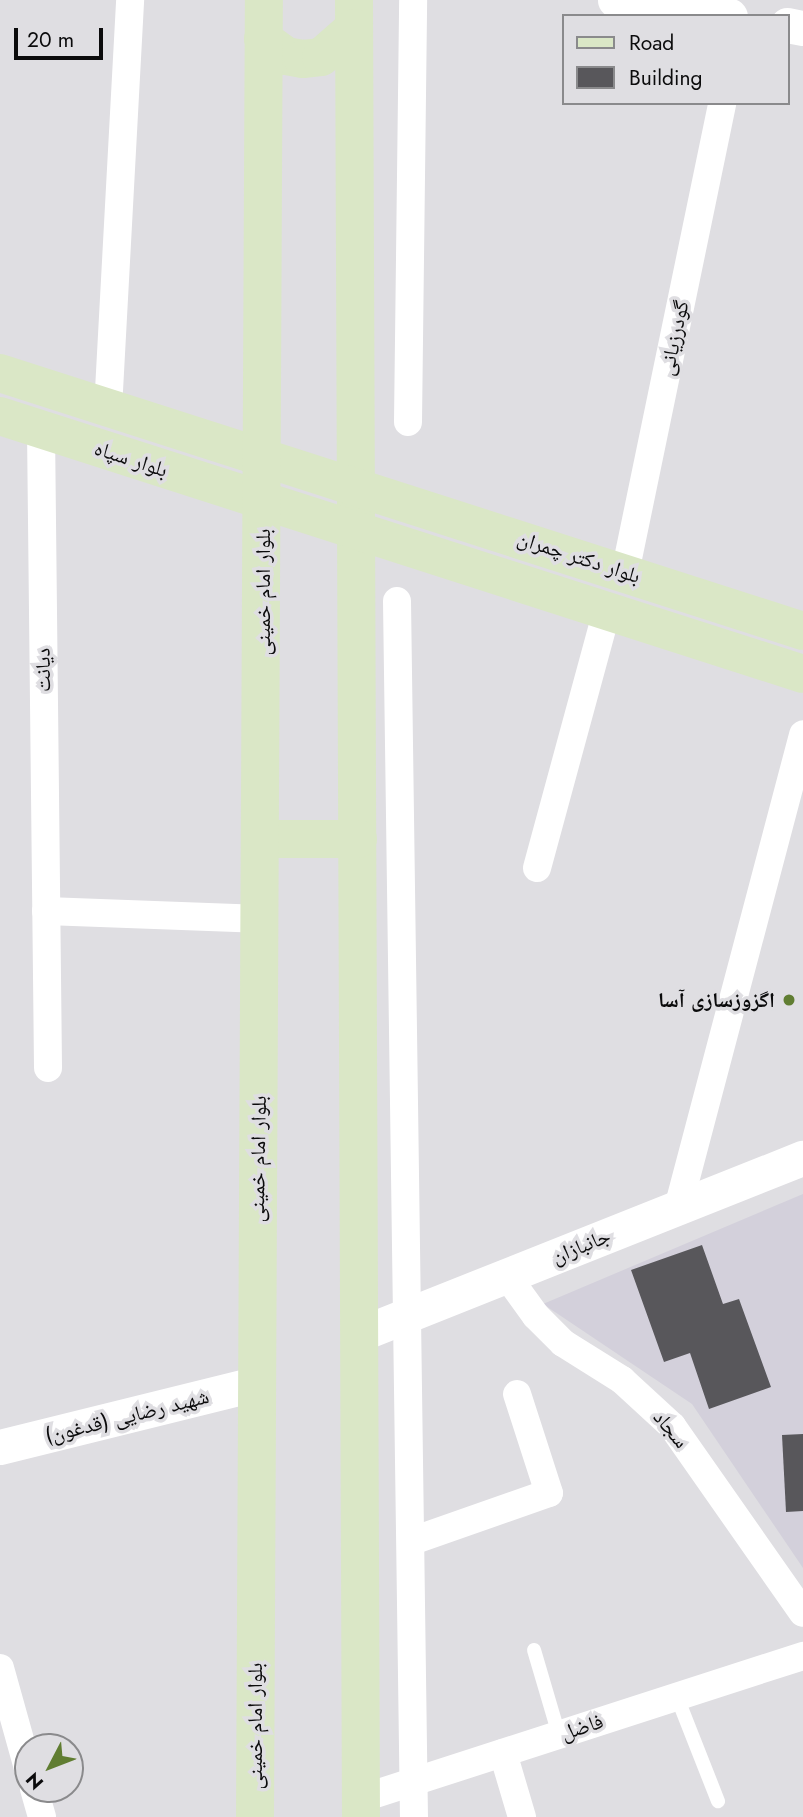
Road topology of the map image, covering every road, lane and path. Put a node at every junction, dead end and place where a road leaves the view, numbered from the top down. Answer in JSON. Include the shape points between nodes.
{"nodes":[{"id":1,"x":130,"y":0,"type":"edge"},
{"id":2,"x":264,"y":0,"type":"edge"},
{"id":3,"x":412,"y":0,"type":"edge"},
{"id":4,"x":615,"y":0,"type":"edge"},
{"id":5,"x":354,"y":14,"type":"edge"},
{"id":6,"x":716,"y":14,"type":"edge"},
{"id":7,"x":263,"y":39,"type":"junction"},
{"id":8,"x":722,"y":105,"type":"edge"},
{"id":9,"x":0,"y":373,"type":"edge"},
{"id":10,"x":108,"y":409,"type":"junction"},
{"id":11,"x":0,"y":416,"type":"edge"},
{"id":12,"x":408,"y":422,"type":"dead end"},
{"id":13,"x":41,"y":430,"type":"junction"},
{"id":14,"x":262,"y":459,"type":"junction"},
{"id":15,"x":355,"y":484,"type":"junction"},
{"id":16,"x":263,"y":501,"type":"junction"},
{"id":17,"x":356,"y":528,"type":"junction"},
{"id":18,"x":625,"y":573,"type":"junction"},
{"id":19,"x":397,"y":601,"type":"dead end"},
{"id":20,"x":607,"y":610,"type":"junction"},
{"id":21,"x":803,"y":631,"type":"edge"},
{"id":22,"x":803,"y":674,"type":"edge"},
{"id":23,"x":803,"y":734,"type":"edge"},
{"id":24,"x":261,"y":839,"type":"junction"},
{"id":25,"x":358,"y":839,"type":"junction"},
{"id":26,"x":537,"y":868,"type":"dead end"},
{"id":27,"x":46,"y":911,"type":"junction"},
{"id":28,"x":261,"y":919,"type":"junction"},
{"id":29,"x":48,"y":1068,"type":"dead end"},
{"id":30,"x":803,"y":1158,"type":"edge"},
{"id":31,"x":678,"y":1208,"type":"junction"},
{"id":32,"x":507,"y":1276,"type":"junction"},
{"id":33,"x":410,"y":1314,"type":"junction"},
{"id":34,"x":360,"y":1334,"type":"junction"},
{"id":35,"x":255,"y":1384,"type":"junction"},
{"id":36,"x":517,"y":1394,"type":"dead end"},
{"id":37,"x":0,"y":1447,"type":"edge"},
{"id":38,"x":412,"y":1541,"type":"junction"},
{"id":39,"x":803,"y":1613,"type":"edge"},
{"id":40,"x":534,"y":1650,"type":"dead end"},
{"id":41,"x":803,"y":1656,"type":"edge"},
{"id":42,"x":0,"y":1668,"type":"edge"},
{"id":43,"x":677,"y":1697,"type":"junction"},
{"id":44,"x":18,"y":1733,"type":"edge"},
{"id":45,"x":559,"y":1735,"type":"junction"},
{"id":46,"x":503,"y":1753,"type":"junction"},
{"id":47,"x":414,"y":1781,"type":"junction"},
{"id":48,"x":718,"y":1801,"type":"dead end"},
{"id":49,"x":360,"y":1808,"type":"edge"},
{"id":50,"x":256,"y":1817,"type":"edge"},
{"id":51,"x":414,"y":1817,"type":"edge"},
{"id":52,"x":522,"y":1817,"type":"edge"}],
"edges":[{"from":1,"to":10,"type":"street"},
{"from":2,"to":7,"type":"main road"},
{"from":3,"to":12,"type":"street"},
{"from":4,"to":6,"type":"street"},
{"from":5,"to":7,"type":"main road","via":[[335,48],[312,58],[286,56]]},
{"from":5,"to":15,"type":"main road"},
{"from":7,"to":14,"type":"main road"},
{"from":8,"to":18,"type":"street","name":"گودرزیانی"},
{"from":9,"to":10,"type":"main road","name":"بلوار سپاه"},
{"from":10,"to":14,"type":"main road","name":"بلوار سپاه"},
{"from":11,"to":13,"type":"main road","name":"بلوار سپاه"},
{"from":13,"to":16,"type":"main road","name":"بلوار سپاه"},
{"from":13,"to":27,"type":"street","name":"دیانت"},
{"from":14,"to":15,"type":"main road","name":"بلوار سپاه"},
{"from":14,"to":16,"type":"main road","name":"بلوار امام خمینی"},
{"from":15,"to":17,"type":"main road"},
{"from":15,"to":18,"type":"main road","name":"بلوار دکتر چمران"},
{"from":16,"to":17,"type":"main road","name":"بلوار سپاه"},
{"from":16,"to":24,"type":"main road","name":"بلوار امام خمینی"},
{"from":17,"to":20,"type":"main road","name":"بلوار دکتر چمران"},
{"from":17,"to":25,"type":"main road"},
{"from":18,"to":21,"type":"main road","name":"بلوار دکتر چمران"},
{"from":19,"to":33,"type":"street"},
{"from":20,"to":22,"type":"main road","name":"بلوار دکتر چمران"},
{"from":20,"to":26,"type":"street"},
{"from":23,"to":31,"type":"street"},
{"from":24,"to":25,"type":"main road"},
{"from":24,"to":28,"type":"main road","name":"بلوار امام خمینی"},
{"from":25,"to":34,"type":"main road"},
{"from":27,"to":28,"type":"street"},
{"from":27,"to":29,"type":"street","name":"دیانت"},
{"from":28,"to":35,"type":"main road","name":"بلوار امام خمینی"},
{"from":30,"to":31,"type":"street","name":"جانبازان"},
{"from":31,"to":32,"type":"street","name":"جانبازان"},
{"from":32,"to":33,"type":"street","name":"جانبازان"},
{"from":32,"to":39,"type":"street","name":"سجاد","via":[[536,1316],[564,1343],[622,1380],[672,1426]]},
{"from":33,"to":34,"type":"street","name":"جانبازان"},
{"from":33,"to":38,"type":"street"},
{"from":34,"to":49,"type":"main road"},
{"from":35,"to":37,"type":"street","name":"(قدغون) شهید رضایی"},
{"from":35,"to":50,"type":"main road","name":"بلوار امام خمینی"},
{"from":36,"to":38,"type":"street","via":[[549,1493]]},
{"from":38,"to":47,"type":"street"},
{"from":40,"to":45,"type":"lane"},
{"from":41,"to":43,"type":"street","name":"فاضل"},
{"from":42,"to":44,"type":"street"},
{"from":43,"to":45,"type":"street","name":"فاضل"},
{"from":43,"to":48,"type":"lane"},
{"from":45,"to":46,"type":"street","name":"فاضل"},
{"from":46,"to":47,"type":"street","name":"فاضل"},
{"from":46,"to":52,"type":"street"},
{"from":47,"to":49,"type":"street","name":"فاضل"},
{"from":47,"to":51,"type":"street"}]}
